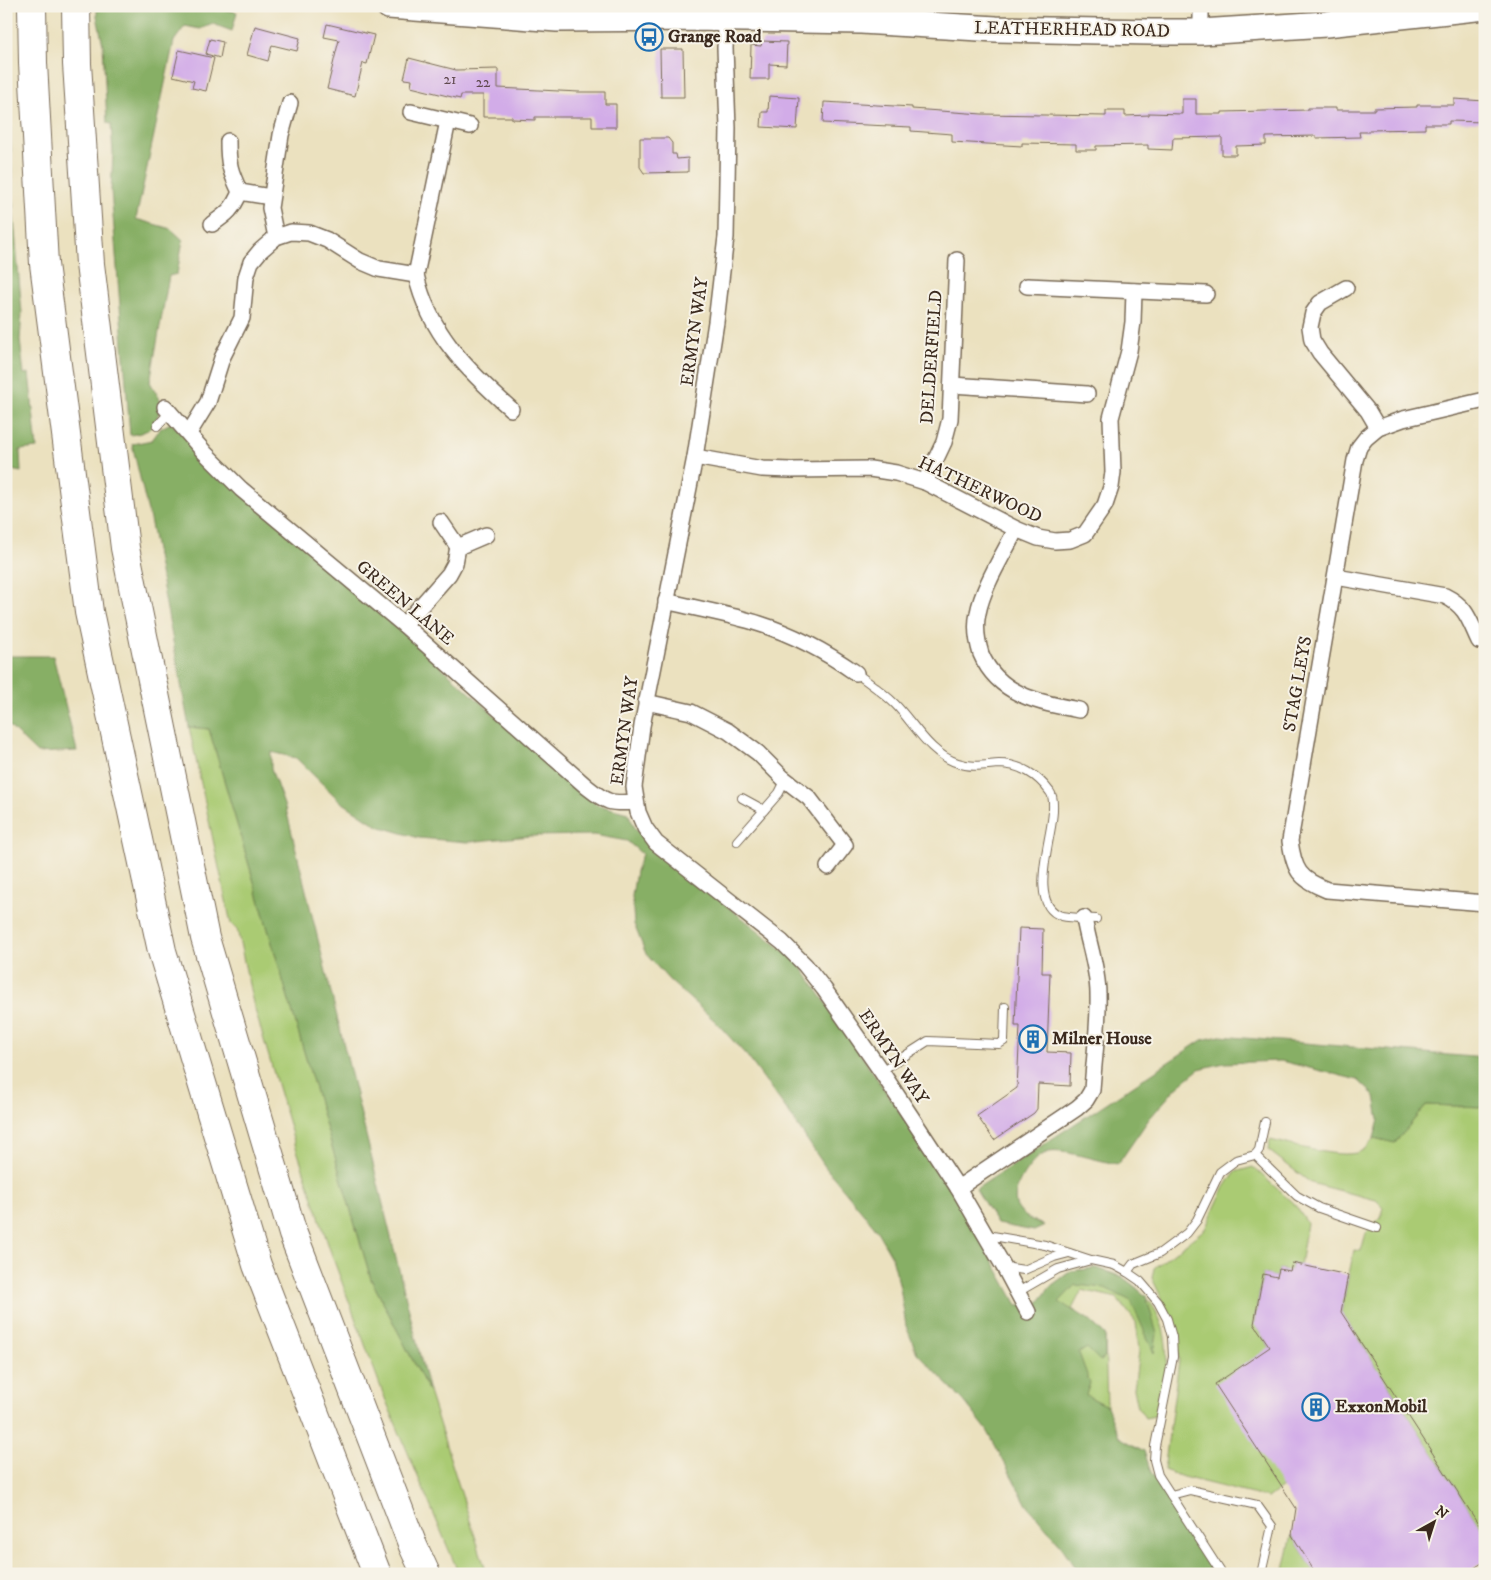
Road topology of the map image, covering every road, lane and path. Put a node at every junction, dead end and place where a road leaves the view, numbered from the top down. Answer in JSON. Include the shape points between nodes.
{"nodes":[{"id":1,"x":32,"y":6,"type":"edge"},
{"id":2,"x":76,"y":6,"type":"edge"},
{"id":3,"x":389,"y":6,"type":"edge"},
{"id":4,"x":1201,"y":6,"type":"edge"},
{"id":5,"x":1485,"y":7,"type":"edge"},
{"id":6,"x":518,"y":12,"type":"edge"},
{"id":7,"x":727,"y":13,"type":"edge"},
{"id":8,"x":1201,"y":32,"type":"junction"},
{"id":9,"x":290,"y":104,"type":"dead end"},
{"id":10,"x":411,"y":112,"type":"dead end"},
{"id":11,"x":448,"y":121,"type":"junction"},
{"id":12,"x":470,"y":126,"type":"dead end"},
{"id":13,"x":228,"y":141,"type":"dead end"},
{"id":14,"x":240,"y":192,"type":"junction"},
{"id":15,"x":271,"y":197,"type":"junction"},
{"id":16,"x":212,"y":224,"type":"dead end"},
{"id":17,"x":276,"y":236,"type":"junction"},
{"id":18,"x":957,"y":260,"type":"dead end"},
{"id":19,"x":416,"y":275,"type":"junction"},
{"id":20,"x":1028,"y":286,"type":"dead end"},
{"id":21,"x":1346,"y":288,"type":"dead end"},
{"id":22,"x":1134,"y":291,"type":"junction"},
{"id":23,"x":1206,"y":294,"type":"dead end"},
{"id":24,"x":952,"y":385,"type":"junction"},
{"id":25,"x":1087,"y":394,"type":"dead end"},
{"id":26,"x":1485,"y":400,"type":"edge"},
{"id":27,"x":511,"y":408,"type":"dead end"},
{"id":28,"x":167,"y":410,"type":"joint"},
{"id":29,"x":157,"y":426,"type":"dead end"},
{"id":30,"x":1378,"y":428,"type":"junction"},
{"id":31,"x":188,"y":432,"type":"junction"},
{"id":32,"x":695,"y":457,"type":"junction"},
{"id":33,"x":925,"y":482,"type":"junction"},
{"id":34,"x":442,"y":522,"type":"dead end"},
{"id":35,"x":1016,"y":529,"type":"junction"},
{"id":36,"x":486,"y":535,"type":"dead end"},
{"id":37,"x":458,"y":547,"type":"junction"},
{"id":38,"x":1336,"y":577,"type":"junction"},
{"id":39,"x":666,"y":601,"type":"junction"},
{"id":40,"x":404,"y":625,"type":"junction"},
{"id":41,"x":1479,"y":641,"type":"dead end"},
{"id":42,"x":856,"y":673,"type":"joint"},
{"id":43,"x":646,"y":702,"type":"junction"},
{"id":44,"x":1079,"y":710,"type":"dead end"},
{"id":45,"x":783,"y":778,"type":"junction"},
{"id":46,"x":742,"y":798,"type":"dead end"},
{"id":47,"x":635,"y":802,"type":"junction"},
{"id":48,"x":764,"y":810,"type":"junction"},
{"id":49,"x":737,"y":841,"type":"dead end"},
{"id":50,"x":828,"y":867,"type":"dead end"},
{"id":51,"x":1485,"y":903,"type":"edge"},
{"id":52,"x":1090,"y":918,"type":"joint"},
{"id":53,"x":1005,"y":1007,"type":"dead end"},
{"id":54,"x":881,"y":1071,"type":"junction"},
{"id":55,"x":1265,"y":1122,"type":"dead end"},
{"id":56,"x":1254,"y":1155,"type":"junction"},
{"id":57,"x":958,"y":1188,"type":"junction"},
{"id":58,"x":1377,"y":1228,"type":"dead end"},
{"id":59,"x":985,"y":1235,"type":"junction"},
{"id":60,"x":1070,"y":1253,"type":"junction"},
{"id":61,"x":1090,"y":1260,"type":"junction"},
{"id":62,"x":1004,"y":1267,"type":"junction"},
{"id":63,"x":1127,"y":1272,"type":"junction"},
{"id":64,"x":1018,"y":1292,"type":"junction"},
{"id":65,"x":1028,"y":1312,"type":"dead end"},
{"id":66,"x":1171,"y":1495,"type":"junction"},
{"id":67,"x":377,"y":1574,"type":"edge"},
{"id":68,"x":426,"y":1574,"type":"edge"},
{"id":69,"x":1222,"y":1574,"type":"edge"},
{"id":70,"x":1262,"y":1574,"type":"edge"}],
"edges":[{"from":1,"to":67,"type":"highway","via":[[44,264],[89,612],[162,951],[257,1265]]},
{"from":2,"to":68,"type":"highway","via":[[90,264],[125,548],[204,938],[293,1234]]},
{"from":3,"to":6,"type":"highway","name":"LEATHERHEAD ROAD"},
{"from":4,"to":8,"type":"street"},
{"from":5,"to":8,"type":"highway","name":"LEATHERHEAD ROAD","via":[[1326,24]]},
{"from":6,"to":7,"type":"highway","name":"LEATHERHEAD ROAD","via":[[557,18]]},
{"from":7,"to":8,"type":"highway","name":"LEATHERHEAD ROAD","via":[[996,29]]},
{"from":7,"to":32,"type":"street","name":"ERMYN WAY","via":[[726,237]]},
{"from":9,"to":15,"type":"street","via":[[281,135]]},
{"from":10,"to":11,"type":"street"},
{"from":11,"to":12,"type":"street"},
{"from":11,"to":19,"type":"street"},
{"from":13,"to":14,"type":"street","via":[[229,167]]},
{"from":14,"to":15,"type":"street"},
{"from":14,"to":16,"type":"street","via":[[228,213]]},
{"from":15,"to":17,"type":"street"},
{"from":17,"to":19,"type":"street","via":[[291,232],[309,233],[378,269]]},
{"from":17,"to":31,"type":"street","via":[[251,262],[246,277],[242,318],[222,358],[208,402]]},
{"from":18,"to":24,"type":"street","name":"DELDERFIELD"},
{"from":19,"to":27,"type":"street","via":[[421,295],[443,338],[480,381]]},
{"from":20,"to":22,"type":"street"},
{"from":21,"to":30,"type":"street","via":[[1320,303],[1313,313],[1312,340]]},
{"from":22,"to":23,"type":"street"},
{"from":22,"to":35,"type":"street","name":"HATHERWOOD","via":[[1134,322],[1129,351],[1111,418],[1113,472],[1105,505],[1085,534],[1070,540],[1038,538]]},
{"from":24,"to":25,"type":"street"},
{"from":24,"to":33,"type":"street","name":"DELDERFIELD","via":[[950,419],[944,442]]},
{"from":26,"to":30,"type":"street","name":"STAG LEYS"},
{"from":28,"to":29,"type":"lane"},
{"from":28,"to":31,"type":"street","name":"GREEN LANE"},
{"from":30,"to":38,"type":"street","name":"STAG LEYS","via":[[1359,447],[1355,460]]},
{"from":31,"to":40,"type":"street","name":"GREEN LANE","via":[[241,489]]},
{"from":32,"to":33,"type":"street","name":"HATHERWOOD","via":[[762,469],[870,469]]},
{"from":32,"to":39,"type":"street","name":"ERMYN WAY"},
{"from":33,"to":35,"type":"street","name":"HATHERWOOD"},
{"from":34,"to":37,"type":"street"},
{"from":35,"to":44,"type":"street","via":[[983,595],[977,613],[977,643],[985,663],[998,680],[1013,691],[1049,705]]},
{"from":36,"to":37,"type":"street"},
{"from":37,"to":40,"type":"street","via":[[455,563],[448,574]]},
{"from":38,"to":41,"type":"street","via":[[1445,596],[1464,610]]},
{"from":38,"to":51,"type":"street","name":"STAG LEYS","via":[[1290,841],[1295,868],[1312,884],[1327,890]]},
{"from":39,"to":42,"type":"street","via":[[784,632]]},
{"from":39,"to":43,"type":"street","name":"ERMYN WAY"},
{"from":40,"to":47,"type":"street","name":"GREEN LANE","via":[[600,798],[612,804]]},
{"from":42,"to":52,"type":"lane","via":[[893,702],[941,755],[958,763],[1022,768],[1039,779],[1052,794],[1053,816],[1042,886],[1045,900],[1060,915]]},
{"from":43,"to":45,"type":"street","via":[[692,712],[704,718],[758,753]]},
{"from":43,"to":47,"type":"street","name":"ERMYN WAY","via":[[634,787]]},
{"from":45,"to":48,"type":"lane","via":[[779,793]]},
{"from":45,"to":50,"type":"street","via":[[809,798],[845,845]]},
{"from":46,"to":48,"type":"lane"},
{"from":47,"to":54,"type":"street","name":"ERMYN WAY","via":[[644,828],[656,843],[795,954],[824,989]]},
{"from":48,"to":49,"type":"lane"},
{"from":52,"to":57,"type":"street","via":[[1087,939],[1098,993],[1092,1090],[1077,1108]]},
{"from":53,"to":54,"type":"lane","via":[[1004,1041],[999,1044],[928,1041]]},
{"from":54,"to":57,"type":"street","name":"ERMYN WAY"},
{"from":55,"to":56,"type":"lane","via":[[1259,1150]]},
{"from":56,"to":58,"type":"lane","via":[[1297,1196],[1319,1208]]},
{"from":56,"to":63,"type":"lane","via":[[1236,1160],[1220,1172],[1198,1220],[1187,1233],[1160,1253],[1133,1264]]},
{"from":57,"to":59,"type":"street","name":"ERMYN WAY"},
{"from":59,"to":60,"type":"lane","via":[[1045,1245]]},
{"from":59,"to":62,"type":"street","name":"ERMYN WAY"},
{"from":60,"to":61,"type":"lane"},
{"from":60,"to":62,"type":"lane","via":[[1024,1270]]},
{"from":61,"to":63,"type":"lane","via":[[1114,1265]]},
{"from":61,"to":64,"type":"lane","via":[[1058,1269]]},
{"from":62,"to":64,"type":"street","name":"ERMYN WAY"},
{"from":63,"to":66,"type":"lane","via":[[1150,1290],[1168,1319],[1172,1337],[1173,1357],[1154,1460],[1158,1475]]},
{"from":64,"to":65,"type":"street","name":"ERMYN WAY"},
{"from":66,"to":69,"type":"lane"},
{"from":66,"to":70,"type":"lane","via":[[1190,1490],[1257,1505],[1272,1526]]}]}
